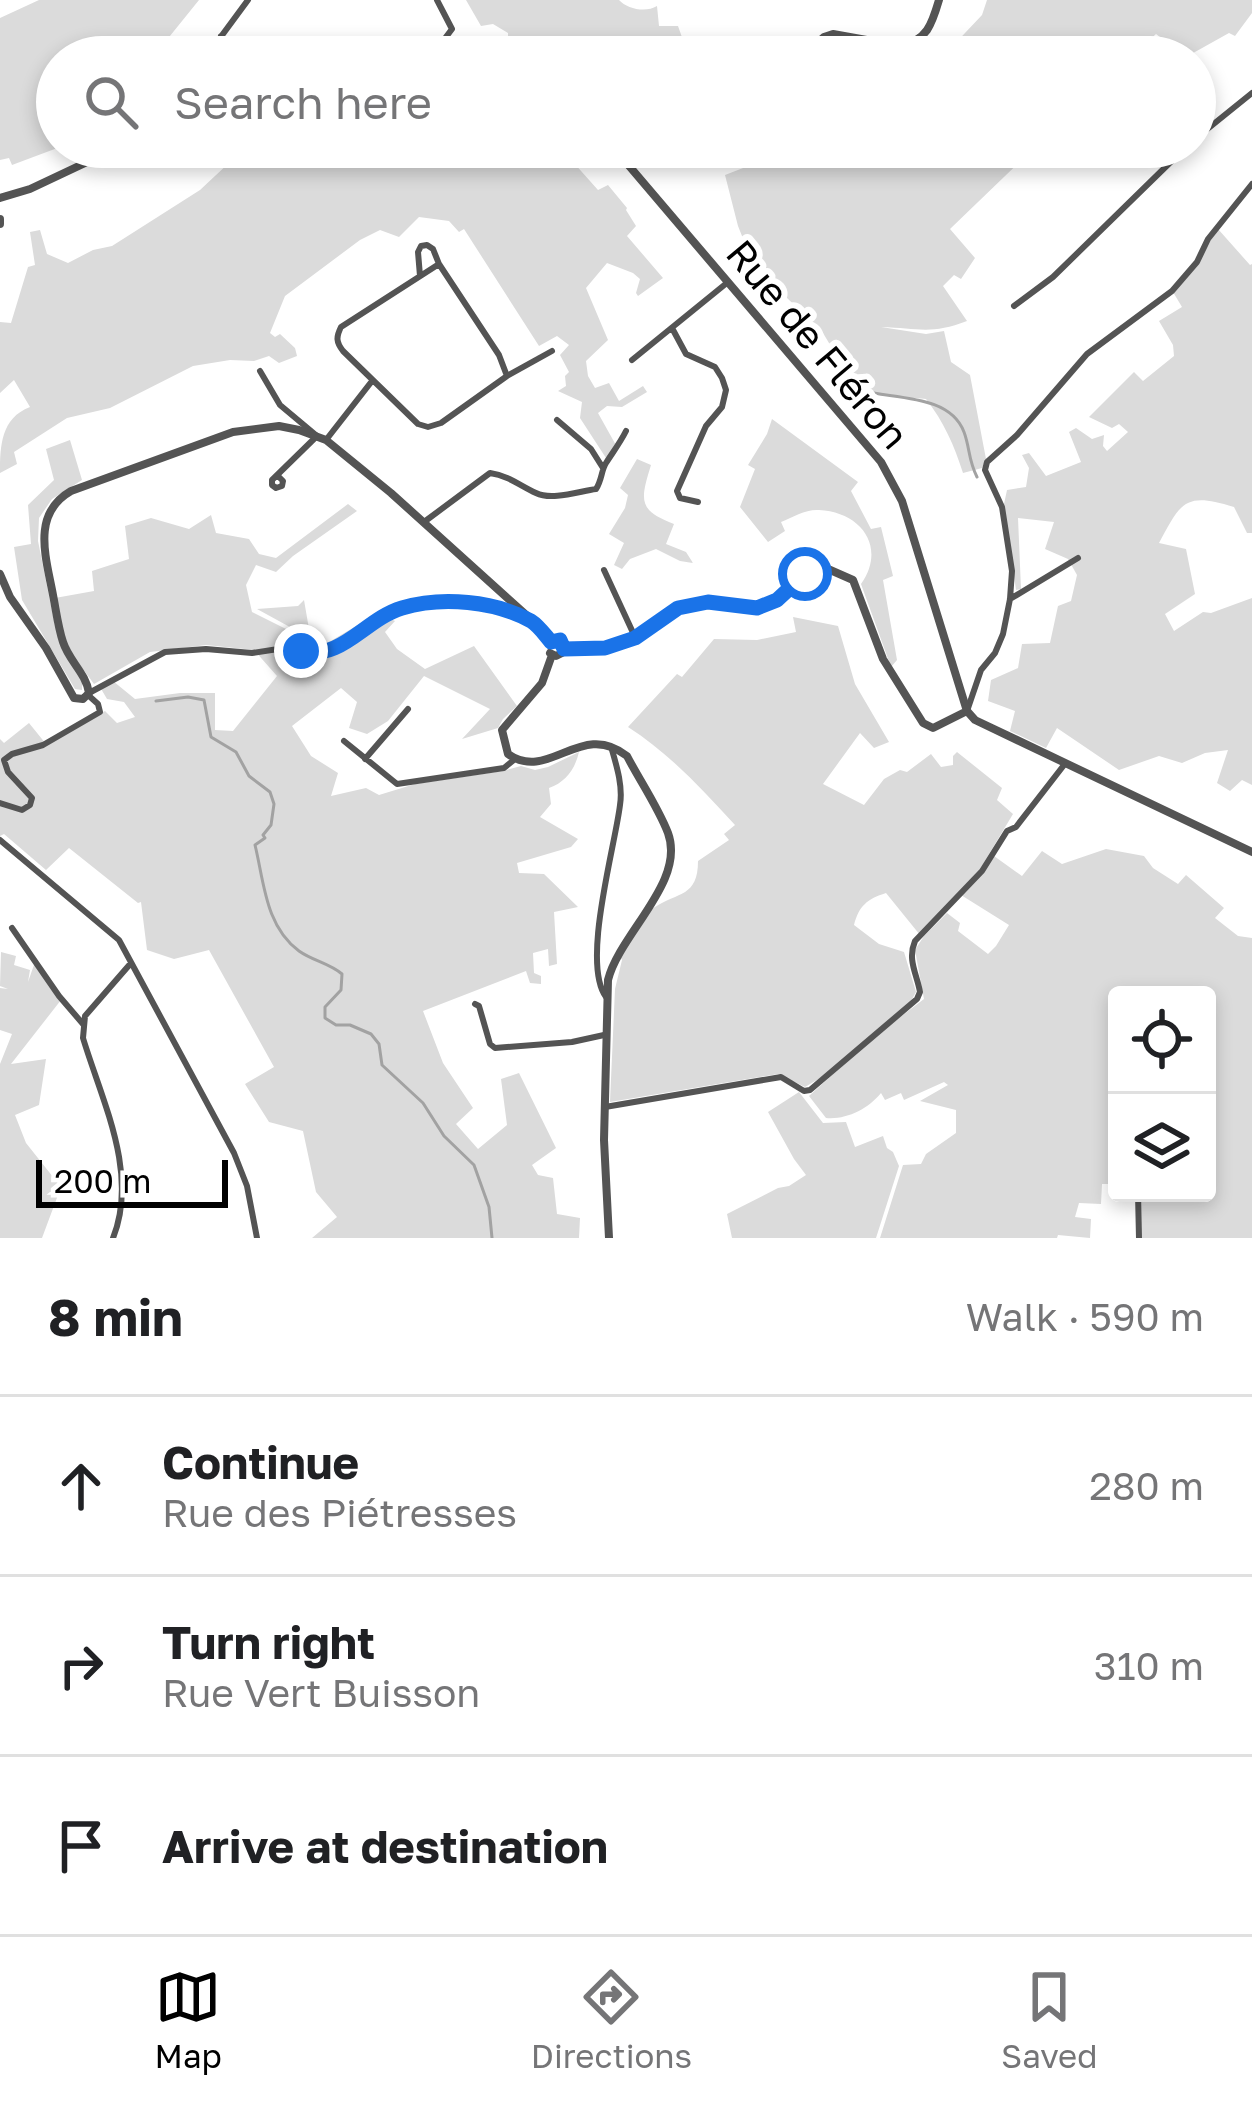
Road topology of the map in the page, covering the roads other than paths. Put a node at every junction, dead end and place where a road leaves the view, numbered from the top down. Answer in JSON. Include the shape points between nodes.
{"nodes":[{"id":1,"x":248,"y":0,"type":"edge"},
{"id":2,"x":437,"y":0,"type":"edge"},
{"id":3,"x":939,"y":0,"type":"edge"},
{"id":4,"x":221,"y":36,"type":"edge"},
{"id":5,"x":446,"y":36,"type":"edge"},
{"id":6,"x":924,"y":36,"type":"edge"},
{"id":7,"x":1252,"y":93,"type":"edge"},
{"id":8,"x":1216,"y":122,"type":"edge"},
{"id":9,"x":74,"y":168,"type":"edge"},
{"id":10,"x":631,"y":168,"type":"edge"},
{"id":11,"x":1164,"y":168,"type":"edge"},
{"id":12,"x":1252,"y":184,"type":"edge"},
{"id":13,"x":0,"y":198,"type":"edge"},
{"id":14,"x":439,"y":263,"type":"junction"},
{"id":15,"x":420,"y":276,"type":"junction"},
{"id":16,"x":728,"y":282,"type":"junction"},
{"id":17,"x":1014,"y":306,"type":"dead end"},
{"id":18,"x":672,"y":328,"type":"junction"},
{"id":19,"x":552,"y":351,"type":"dead end"},
{"id":20,"x":632,"y":360,"type":"dead end"},
{"id":21,"x":260,"y":370,"type":"dead end"},
{"id":22,"x":507,"y":376,"type":"junction"},
{"id":23,"x":373,"y":380,"type":"junction"},
{"id":24,"x":557,"y":420,"type":"dead end"},
{"id":25,"x":626,"y":431,"type":"dead end"},
{"id":26,"x":321,"y":438,"type":"junction"},
{"id":27,"x":603,"y":468,"type":"junction"},
{"id":28,"x":277,"y":475,"type":"dead end"},
{"id":29,"x":698,"y":502,"type":"dead end"},
{"id":30,"x":424,"y":522,"type":"junction"},
{"id":31,"x":1078,"y":558,"type":"dead end"},
{"id":32,"x":604,"y":570,"type":"dead end"},
{"id":33,"x":0,"y":574,"type":"edge"},
{"id":34,"x":1010,"y":598,"type":"junction"},
{"id":35,"x":534,"y":622,"type":"junction"},
{"id":36,"x":635,"y":638,"type":"junction"},
{"id":37,"x":551,"y":642,"type":"junction"},
{"id":38,"x":564,"y":649,"type":"junction"},
{"id":39,"x":552,"y":655,"type":"junction"},
{"id":40,"x":89,"y":694,"type":"junction"},
{"id":41,"x":408,"y":709,"type":"dead end"},
{"id":42,"x":967,"y":711,"type":"junction"},
{"id":43,"x":344,"y":741,"type":"dead end"},
{"id":44,"x":611,"y":746,"type":"junction"},
{"id":45,"x":364,"y":759,"type":"junction"},
{"id":46,"x":515,"y":760,"type":"junction"},
{"id":47,"x":1064,"y":765,"type":"junction"},
{"id":48,"x":0,"y":803,"type":"edge"},
{"id":49,"x":0,"y":839,"type":"edge"},
{"id":50,"x":1252,"y":852,"type":"edge"},
{"id":51,"x":12,"y":928,"type":"dead end"},
{"id":52,"x":131,"y":962,"type":"junction"},
{"id":53,"x":606,"y":997,"type":"junction"},
{"id":54,"x":475,"y":1004,"type":"dead end"},
{"id":55,"x":83,"y":1024,"type":"junction"},
{"id":56,"x":604,"y":1034,"type":"junction"},
{"id":57,"x":604,"y":1107,"type":"junction"},
{"id":58,"x":1138,"y":1202,"type":"edge"},
{"id":59,"x":112,"y":1238,"type":"edge"},
{"id":60,"x":257,"y":1238,"type":"edge"},
{"id":61,"x":609,"y":1238,"type":"edge"},
{"id":62,"x":1139,"y":1238,"type":"edge"}],
"edges":[{"from":1,"to":4,"type":"street"},
{"from":2,"to":5,"type":"street","via":[[452,28]]},
{"from":3,"to":6,"type":"street"},
{"from":7,"to":8,"type":"street"},
{"from":9,"to":13,"type":"street"},
{"from":10,"to":16,"type":"street","name":"Rue de Fléron"},
{"from":11,"to":17,"type":"street"},
{"from":12,"to":34,"type":"street","via":[[1172,291],[1088,354],[987,462],[1002,507]]},
{"from":14,"to":15,"type":"street"},
{"from":14,"to":15,"type":"street","via":[[433,249],[421,247]]},
{"from":14,"to":22,"type":"street"},
{"from":15,"to":23,"type":"street","via":[[337,335]]},
{"from":16,"to":18,"type":"street"},
{"from":16,"to":42,"type":"street","name":"Rue de Fléron","via":[[892,481]]},
{"from":18,"to":20,"type":"street"},
{"from":18,"to":29,"type":"street","via":[[686,354],[715,368],[726,390],[677,491]]},
{"from":19,"to":22,"type":"street"},
{"from":21,"to":26,"type":"street","via":[[280,405]]},
{"from":22,"to":23,"type":"street","via":[[428,427]]},
{"from":23,"to":26,"type":"street"},
{"from":24,"to":27,"type":"street"},
{"from":25,"to":27,"type":"street"},
{"from":26,"to":28,"type":"street"},
{"from":26,"to":30,"type":"street"},
{"from":26,"to":40,"type":"street","via":[[279,426],[232,432],[60,498],[47,514],[43,542],[64,646]]},
{"from":27,"to":30,"type":"street","via":[[596,489],[547,496],[490,473]]},
{"from":30,"to":35,"type":"street"},
{"from":31,"to":34,"type":"street"},
{"from":32,"to":36,"type":"street"},
{"from":33,"to":40,"type":"street","via":[[74,698]]},
{"from":34,"to":42,"type":"street","via":[[1003,634]]},
{"from":35,"to":37,"type":"street"},
{"from":35,"to":40,"type":"street","via":[[502,608],[446,601],[400,608],[323,654],[291,647],[165,652]]},
{"from":36,"to":38,"type":"street"},
{"from":36,"to":42,"type":"street","via":[[678,608],[757,608],[805,574],[828,569],[854,580],[883,659],[923,723],[933,728]]},
{"from":37,"to":38,"type":"street","via":[[560,640]]},
{"from":37,"to":39,"type":"street"},
{"from":38,"to":39,"type":"street"},
{"from":39,"to":46,"type":"street","via":[[542,683],[502,730]]},
{"from":40,"to":48,"type":"street","via":[[100,712],[4,760],[30,806]]},
{"from":41,"to":45,"type":"street"},
{"from":42,"to":47,"type":"street"},
{"from":43,"to":45,"type":"street"},
{"from":44,"to":46,"type":"street"},
{"from":44,"to":53,"type":"street","via":[[621,801],[598,955]]},
{"from":44,"to":53,"type":"street","via":[[627,756],[669,836],[672,862],[613,962]]},
{"from":45,"to":46,"type":"street","via":[[397,784]]},
{"from":47,"to":50,"type":"street"},
{"from":47,"to":57,"type":"street","via":[[982,872],[915,941],[917,999],[809,1090],[781,1078]]},
{"from":49,"to":52,"type":"street","via":[[103,924]]},
{"from":51,"to":55,"type":"street"},
{"from":52,"to":55,"type":"street"},
{"from":52,"to":60,"type":"street","via":[[234,1154]]},
{"from":53,"to":56,"type":"street"},
{"from":54,"to":56,"type":"street","via":[[495,1048]]},
{"from":55,"to":59,"type":"street","via":[[122,1164],[122,1216]]},
{"from":56,"to":57,"type":"street"},
{"from":57,"to":61,"type":"street"},
{"from":58,"to":62,"type":"street"}]}
